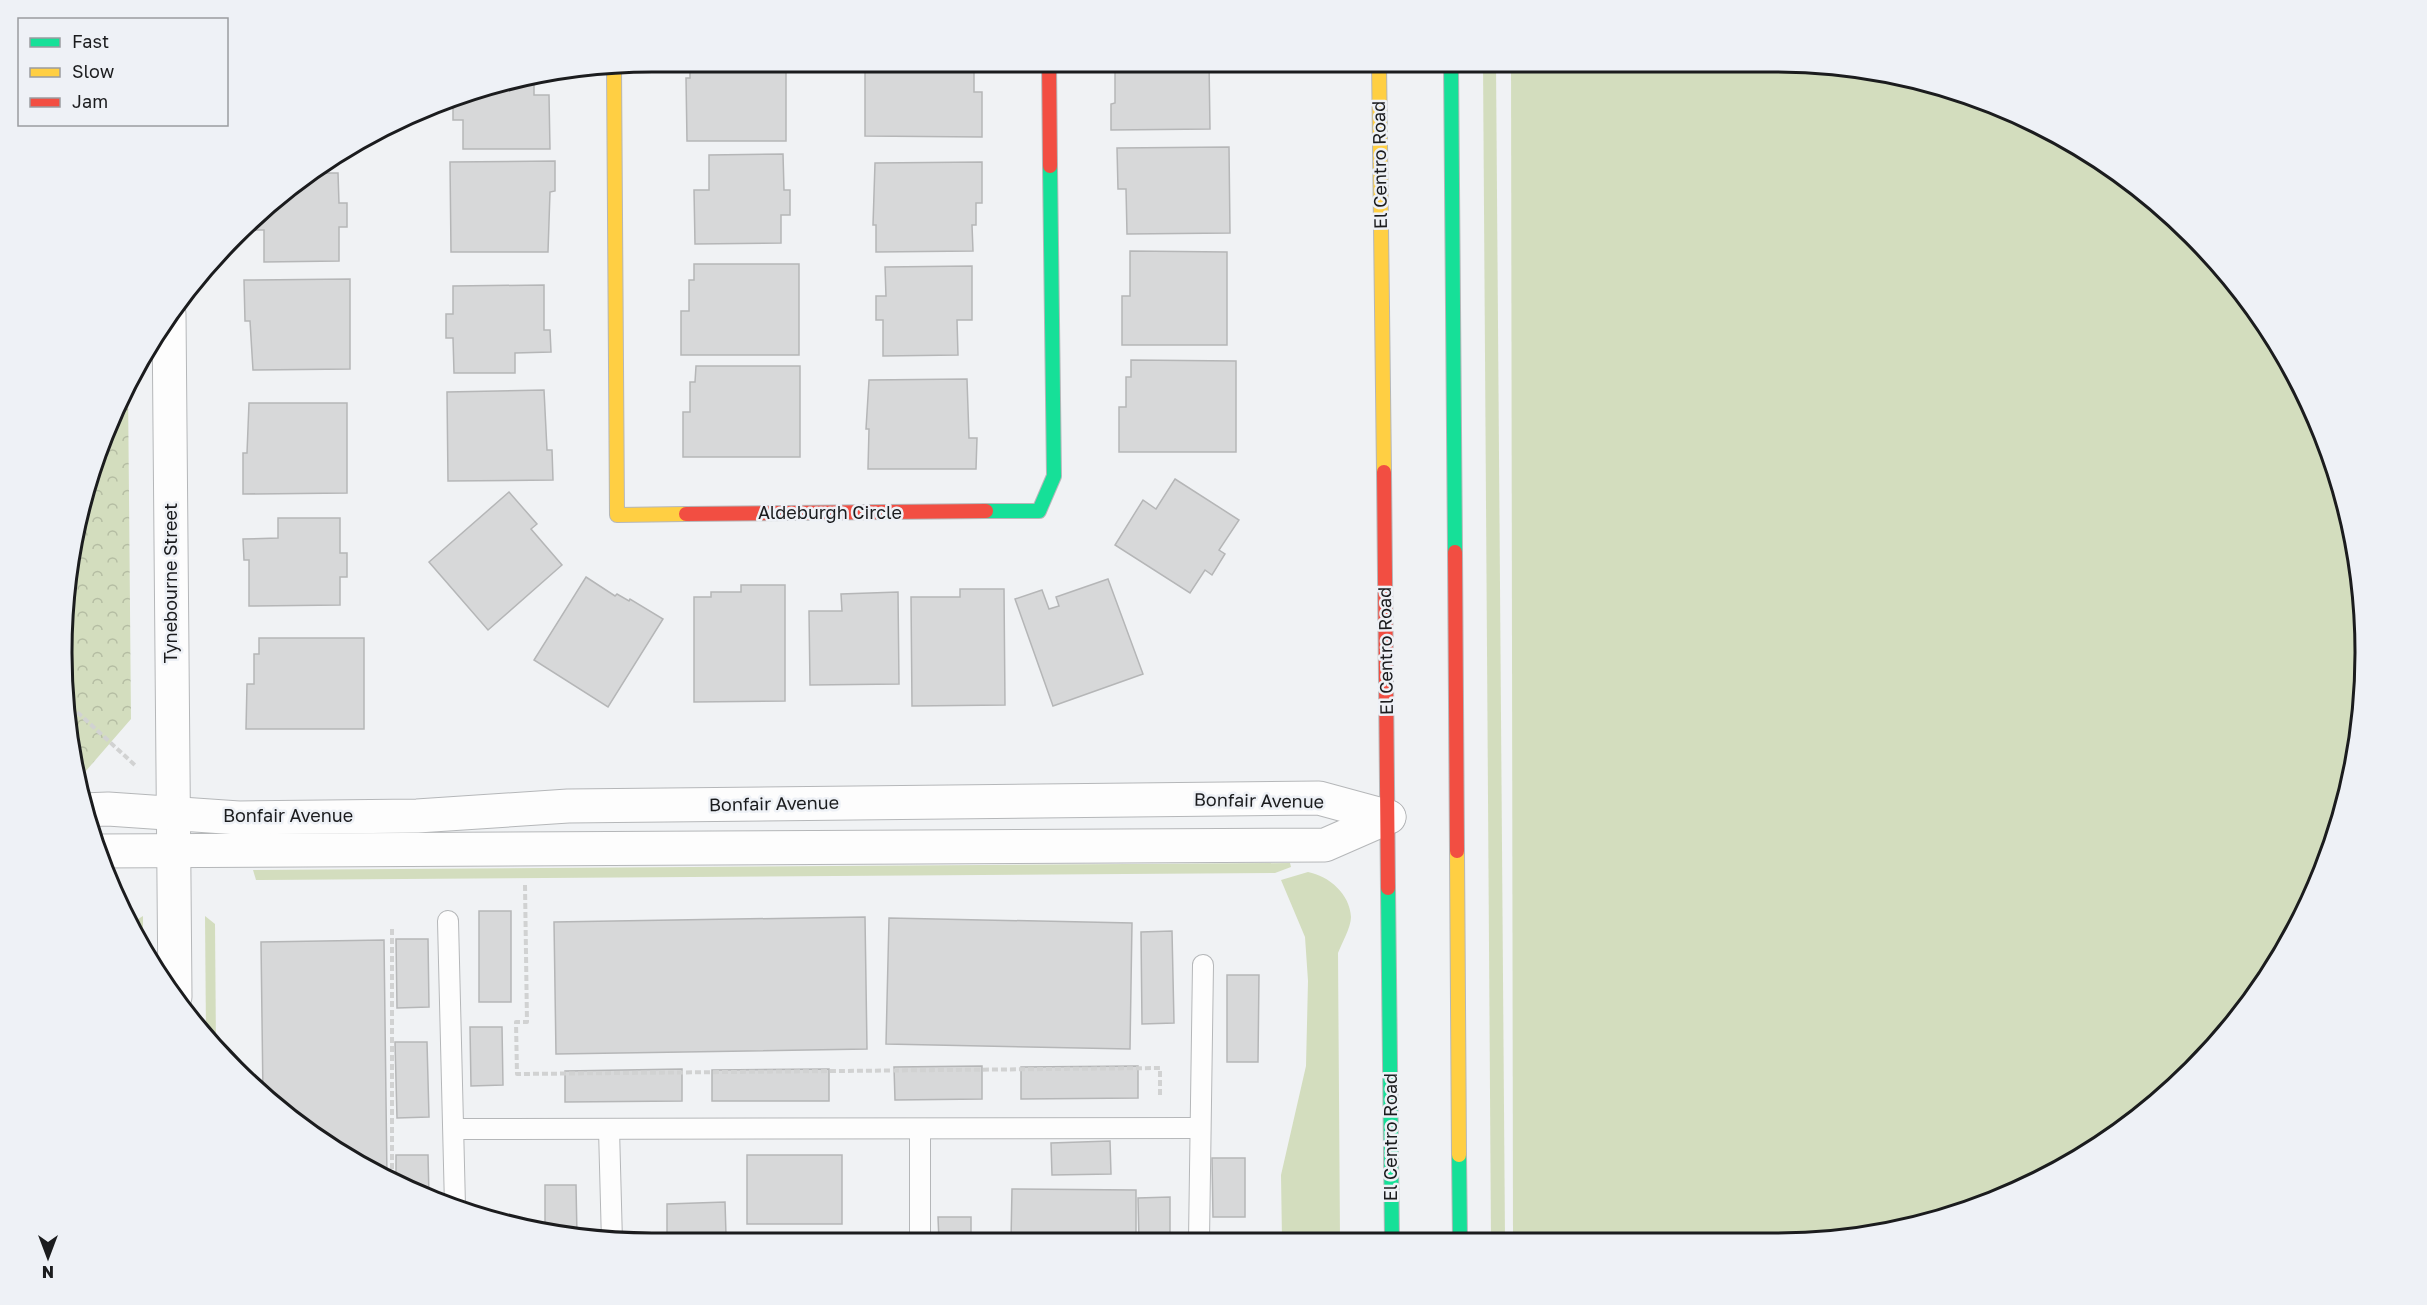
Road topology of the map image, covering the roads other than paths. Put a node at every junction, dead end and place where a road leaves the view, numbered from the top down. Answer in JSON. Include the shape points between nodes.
{"nodes":[{"id":1,"x":1050,"y":72,"type":"edge"},
{"id":2,"x":1379,"y":72,"type":"edge"},
{"id":3,"x":1451,"y":72,"type":"edge"},
{"id":4,"x":614,"y":73,"type":"edge"},
{"id":5,"x":169,"y":331,"type":"edge"},
{"id":6,"x":94,"y":810,"type":"edge"},
{"id":7,"x":174,"y":813,"type":"junction"},
{"id":8,"x":1389,"y":817,"type":"junction"},
{"id":9,"x":107,"y":851,"type":"edge"},
{"id":10,"x":175,"y":852,"type":"junction"},
{"id":11,"x":448,"y":921,"type":"dead end"},
{"id":12,"x":1203,"y":964,"type":"dead end"},
{"id":13,"x":175,"y":982,"type":"edge"},
{"id":14,"x":1200,"y":1128,"type":"junction"},
{"id":15,"x":454,"y":1129,"type":"junction"},
{"id":16,"x":609,"y":1129,"type":"junction"},
{"id":17,"x":920,"y":1129,"type":"junction"},
{"id":18,"x":455,"y":1198,"type":"edge"},
{"id":19,"x":612,"y":1232,"type":"edge"},
{"id":20,"x":920,"y":1233,"type":"edge"},
{"id":21,"x":1199,"y":1233,"type":"edge"},
{"id":22,"x":1392,"y":1233,"type":"edge"},
{"id":23,"x":1460,"y":1233,"type":"edge"}],
"edges":[{"from":1,"to":4,"type":"main road","name":"Aldeburgh Circle","via":[[1054,476],[1039,511],[617,514]]},
{"from":2,"to":8,"type":"main road","name":"El Centro Road"},
{"from":3,"to":23,"type":"main road"},
{"from":5,"to":7,"type":"street","name":"Tynebourne Street"},
{"from":6,"to":7,"type":"street","name":"Bonfair Avenue"},
{"from":7,"to":8,"type":"street","name":"Bonfair Avenue","via":[[239,818],[417,816],[568,806],[1319,798]]},
{"from":7,"to":10,"type":"street","name":"Tynebourne Street"},
{"from":8,"to":10,"type":"street","name":"Bonfair Avenue","via":[[1325,845]]},
{"from":8,"to":22,"type":"main road","name":"El Centro Road"},
{"from":9,"to":10,"type":"street","name":"Bonfair Avenue"},
{"from":10,"to":13,"type":"street","name":"Tynebourne Street"},
{"from":11,"to":15,"type":"lane"},
{"from":12,"to":14,"type":"lane"},
{"from":14,"to":17,"type":"lane"},
{"from":14,"to":21,"type":"lane"},
{"from":15,"to":16,"type":"lane"},
{"from":15,"to":18,"type":"lane"},
{"from":16,"to":17,"type":"lane"},
{"from":16,"to":19,"type":"lane"},
{"from":17,"to":20,"type":"lane"}]}
